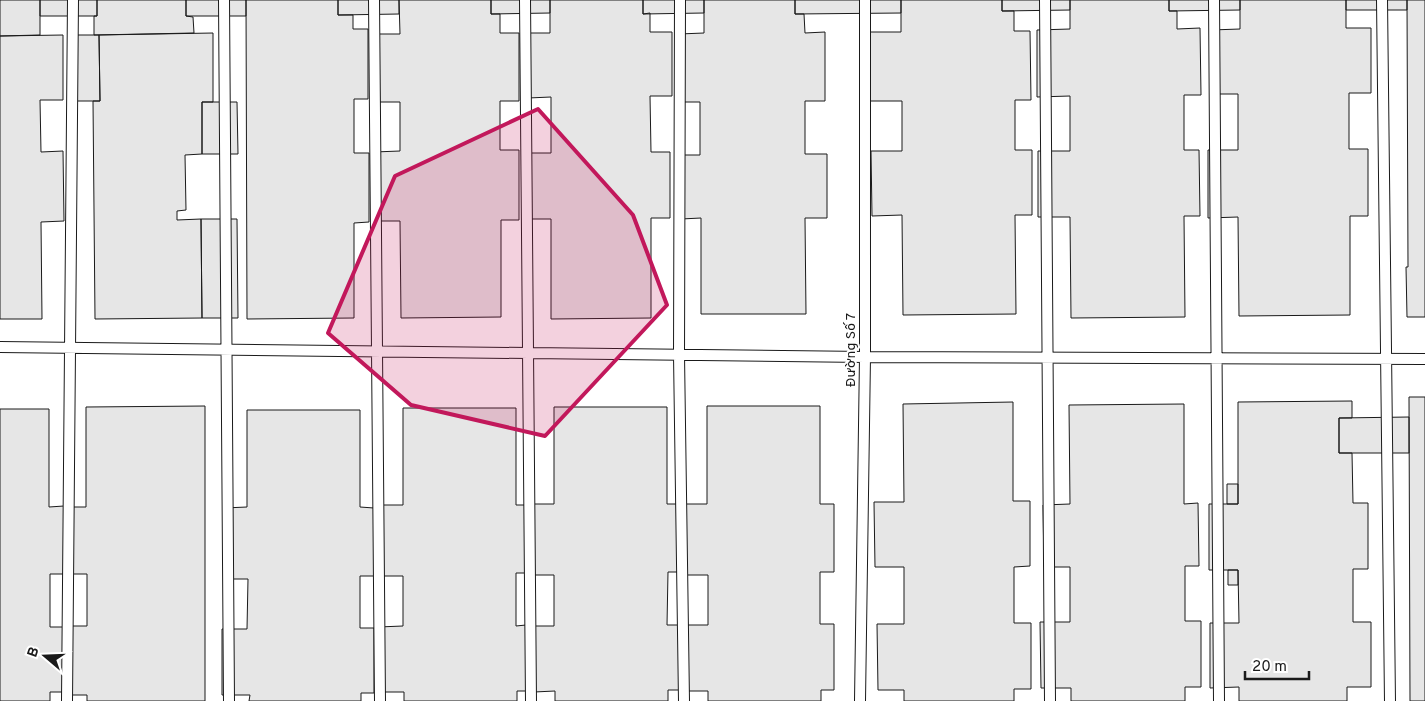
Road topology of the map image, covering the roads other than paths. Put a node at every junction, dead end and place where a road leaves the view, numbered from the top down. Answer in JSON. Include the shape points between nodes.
{"nodes":[{"id":1,"x":72,"y":0,"type":"edge"},
{"id":2,"x":224,"y":0,"type":"edge"},
{"id":3,"x":374,"y":0,"type":"edge"},
{"id":4,"x":524,"y":0,"type":"edge"},
{"id":5,"x":680,"y":0,"type":"edge"},
{"id":6,"x":865,"y":0,"type":"edge"},
{"id":7,"x":1045,"y":0,"type":"edge"},
{"id":8,"x":1214,"y":0,"type":"edge"},
{"id":9,"x":1382,"y":0,"type":"edge"},
{"id":10,"x":0,"y":347,"type":"edge"},
{"id":11,"x":70,"y":348,"type":"junction"},
{"id":12,"x":225,"y":350,"type":"junction"},
{"id":13,"x":377,"y":351,"type":"junction"},
{"id":14,"x":528,"y":353,"type":"junction"},
{"id":15,"x":679,"y":355,"type":"junction"},
{"id":16,"x":865,"y":356,"type":"junction"},
{"id":17,"x":1048,"y":357,"type":"junction"},
{"id":18,"x":1216,"y":358,"type":"junction"},
{"id":19,"x":1386,"y":359,"type":"junction"},
{"id":20,"x":1425,"y":359,"type":"edge"},
{"id":21,"x":67,"y":701,"type":"edge"},
{"id":22,"x":228,"y":701,"type":"edge"},
{"id":23,"x":380,"y":701,"type":"edge"},
{"id":24,"x":531,"y":701,"type":"edge"},
{"id":25,"x":684,"y":701,"type":"edge"},
{"id":26,"x":860,"y":701,"type":"edge"},
{"id":27,"x":1050,"y":701,"type":"edge"},
{"id":28,"x":1219,"y":701,"type":"edge"},
{"id":29,"x":1390,"y":701,"type":"edge"}],
"edges":[{"from":1,"to":11,"type":"lane"},
{"from":2,"to":12,"type":"lane"},
{"from":3,"to":13,"type":"lane"},
{"from":4,"to":14,"type":"lane"},
{"from":5,"to":15,"type":"lane"},
{"from":6,"to":16,"type":"lane","name":"Đường Số 7"},
{"from":7,"to":17,"type":"lane"},
{"from":8,"to":18,"type":"lane"},
{"from":9,"to":19,"type":"lane"},
{"from":10,"to":11,"type":"lane"},
{"from":11,"to":12,"type":"lane"},
{"from":11,"to":21,"type":"lane"},
{"from":12,"to":13,"type":"lane"},
{"from":12,"to":22,"type":"lane"},
{"from":13,"to":14,"type":"lane"},
{"from":13,"to":23,"type":"lane"},
{"from":14,"to":15,"type":"lane"},
{"from":14,"to":24,"type":"lane"},
{"from":15,"to":16,"type":"lane"},
{"from":15,"to":25,"type":"lane"},
{"from":16,"to":17,"type":"lane"},
{"from":16,"to":26,"type":"lane","name":"Đường Số 7"},
{"from":17,"to":18,"type":"lane"},
{"from":17,"to":27,"type":"lane"},
{"from":18,"to":19,"type":"lane"},
{"from":18,"to":28,"type":"lane"},
{"from":19,"to":20,"type":"lane"},
{"from":19,"to":29,"type":"lane"}]}
